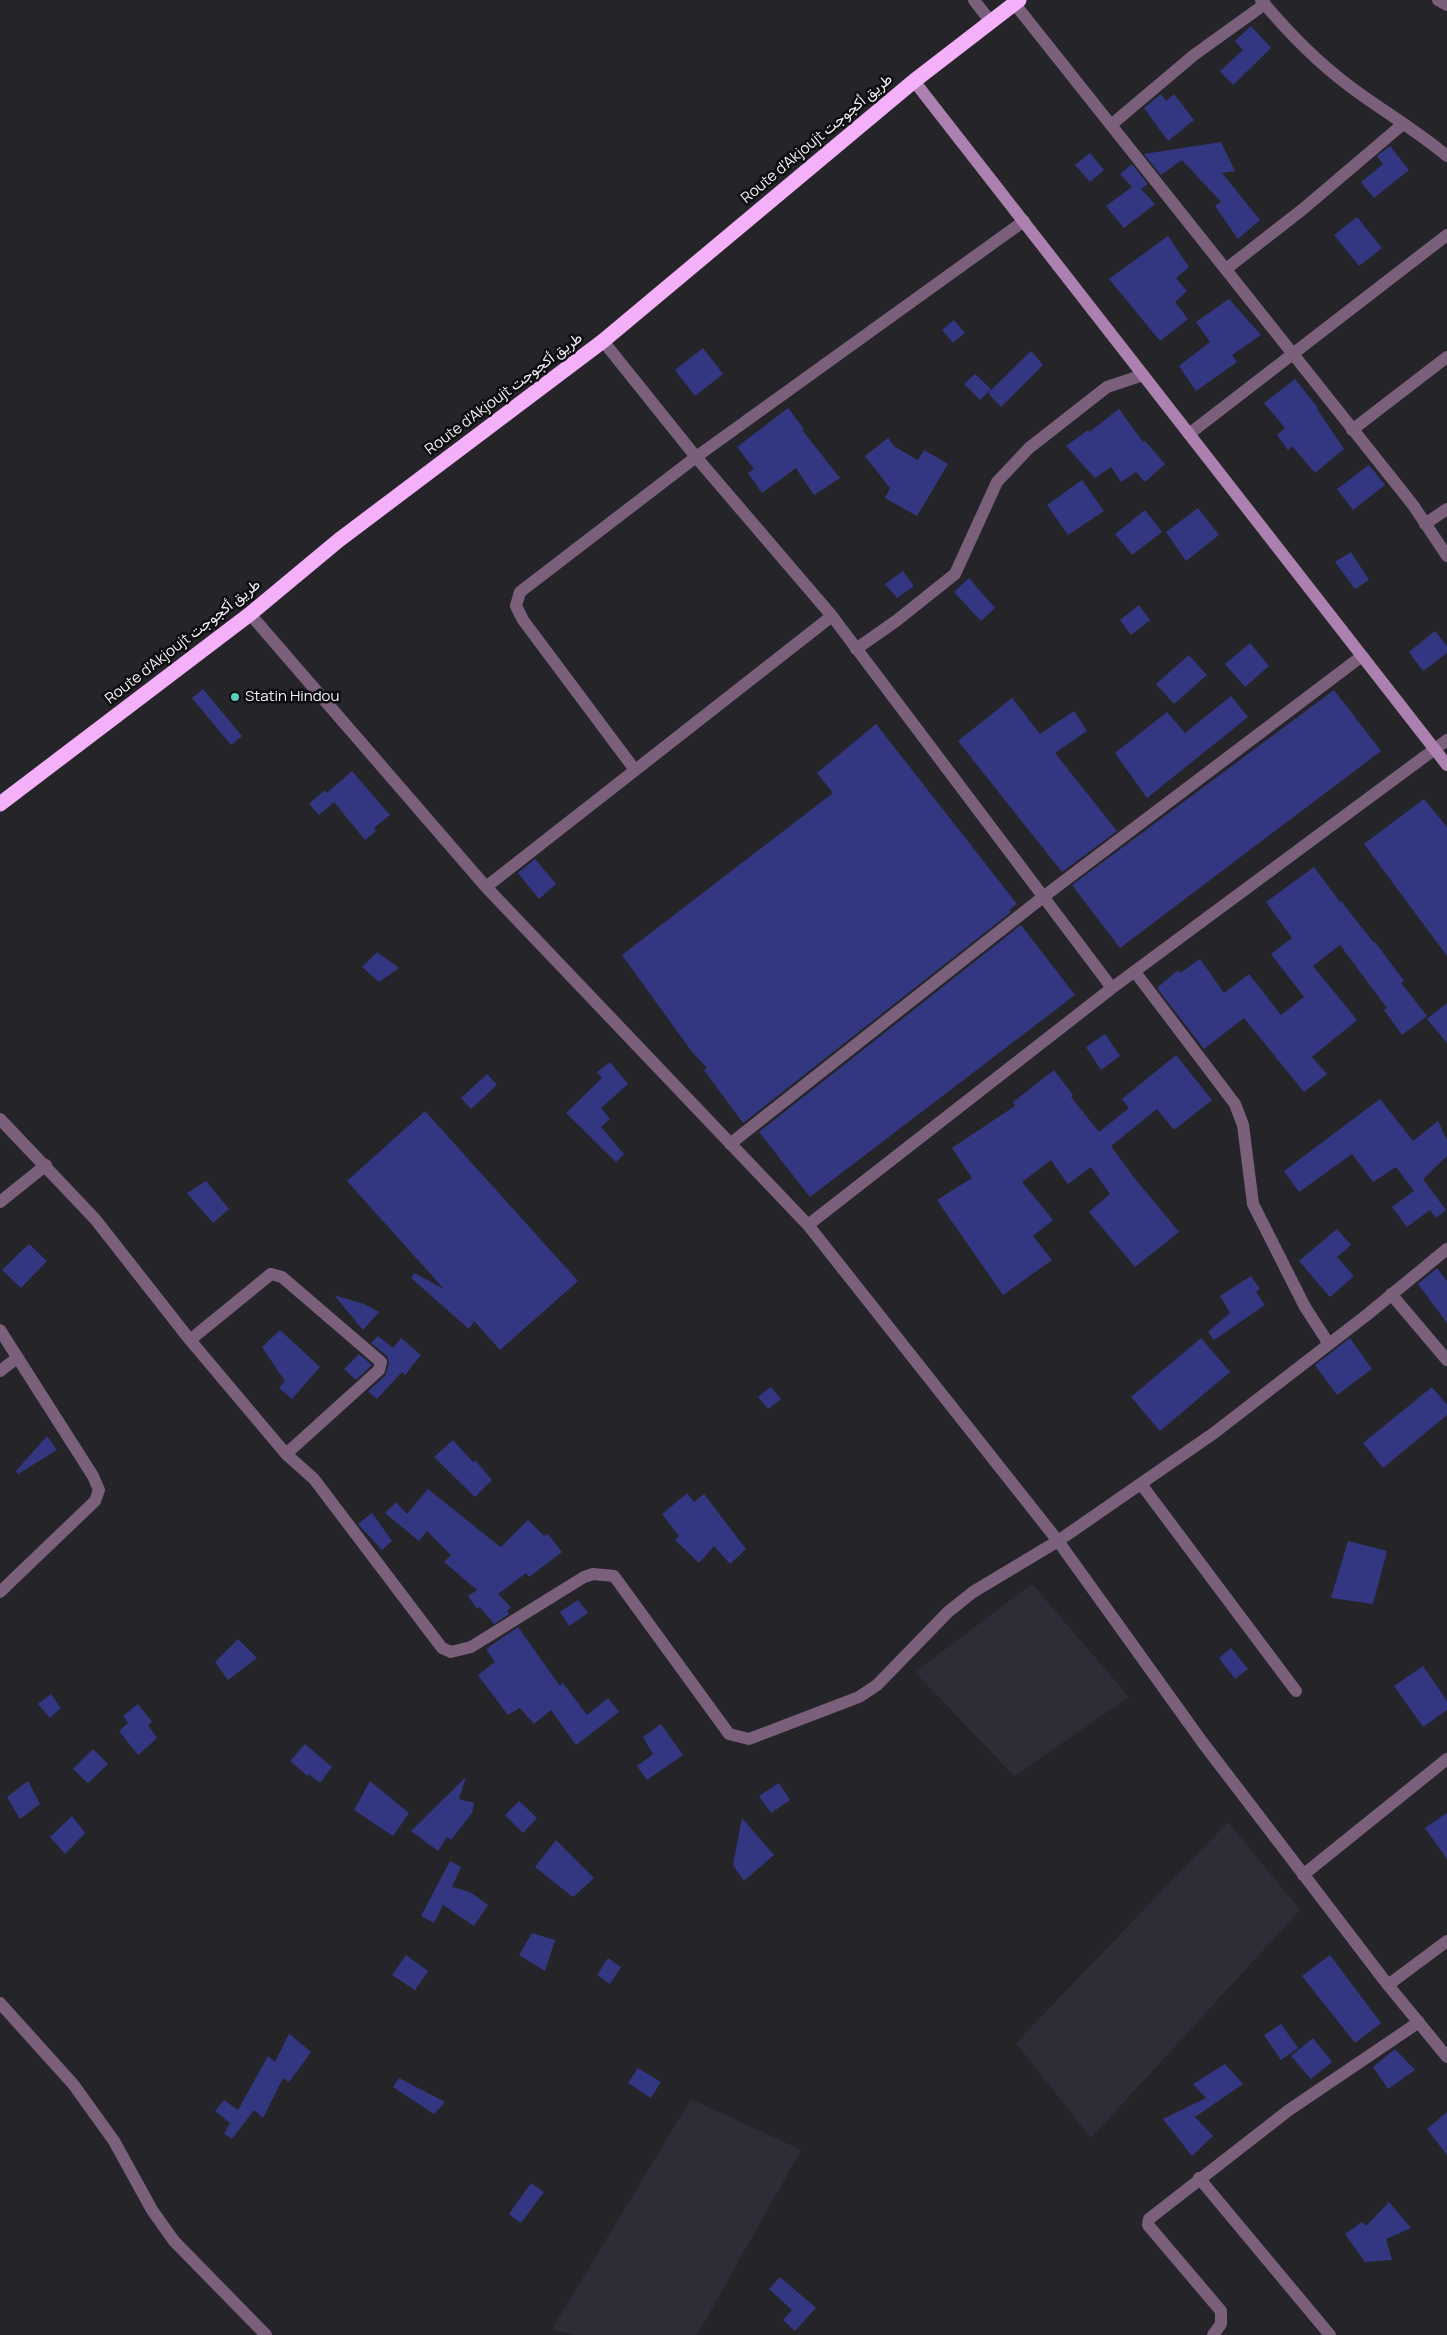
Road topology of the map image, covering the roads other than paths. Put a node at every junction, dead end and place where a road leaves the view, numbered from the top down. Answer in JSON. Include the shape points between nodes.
{"nodes":[{"id":1,"x":974,"y":0,"type":"edge"},
{"id":2,"x":1438,"y":0,"type":"edge"},
{"id":3,"x":1016,"y":2,"type":"edge"},
{"id":4,"x":1263,"y":2,"type":"edge"},
{"id":5,"x":1447,"y":6,"type":"edge"},
{"id":6,"x":990,"y":21,"type":"junction"},
{"id":7,"x":914,"y":81,"type":"junction"},
{"id":8,"x":1403,"y":124,"type":"junction"},
{"id":9,"x":1111,"y":125,"type":"junction"},
{"id":10,"x":1447,"y":156,"type":"edge"},
{"id":11,"x":1024,"y":221,"type":"junction"},
{"id":12,"x":1447,"y":235,"type":"edge"},
{"id":13,"x":1226,"y":269,"type":"junction"},
{"id":14,"x":603,"y":340,"type":"junction"},
{"id":15,"x":1292,"y":354,"type":"junction"},
{"id":16,"x":1447,"y":357,"type":"edge"},
{"id":17,"x":1143,"y":374,"type":"junction"},
{"id":18,"x":1352,"y":430,"type":"junction"},
{"id":19,"x":1189,"y":434,"type":"junction"},
{"id":20,"x":696,"y":457,"type":"junction"},
{"id":21,"x":1447,"y":509,"type":"edge"},
{"id":22,"x":1425,"y":524,"type":"junction"},
{"id":23,"x":1447,"y":556,"type":"edge"},
{"id":24,"x":250,"y":614,"type":"junction"},
{"id":25,"x":832,"y":616,"type":"junction"},
{"id":26,"x":856,"y":649,"type":"junction"},
{"id":27,"x":1362,"y":656,"type":"junction"},
{"id":28,"x":1447,"y":740,"type":"edge"},
{"id":29,"x":1435,"y":750,"type":"junction"},
{"id":30,"x":1447,"y":765,"type":"edge"},
{"id":31,"x":635,"y":770,"type":"junction"},
{"id":32,"x":0,"y":804,"type":"edge"},
{"id":33,"x":486,"y":887,"type":"junction"},
{"id":34,"x":1043,"y":897,"type":"junction"},
{"id":35,"x":1135,"y":972,"type":"junction"},
{"id":36,"x":1112,"y":988,"type":"junction"},
{"id":37,"x":0,"y":1119,"type":"edge"},
{"id":38,"x":730,"y":1144,"type":"junction"},
{"id":39,"x":46,"y":1165,"type":"junction"},
{"id":40,"x":0,"y":1202,"type":"edge"},
{"id":41,"x":808,"y":1224,"type":"junction"},
{"id":42,"x":1447,"y":1249,"type":"edge"},
{"id":43,"x":1391,"y":1294,"type":"junction"},
{"id":44,"x":0,"y":1330,"type":"edge"},
{"id":45,"x":190,"y":1340,"type":"junction"},
{"id":46,"x":1329,"y":1344,"type":"junction"},
{"id":47,"x":17,"y":1358,"type":"junction"},
{"id":48,"x":1447,"y":1360,"type":"edge"},
{"id":49,"x":0,"y":1371,"type":"edge"},
{"id":50,"x":286,"y":1454,"type":"junction"},
{"id":51,"x":1141,"y":1484,"type":"junction"},
{"id":52,"x":1058,"y":1541,"type":"junction"},
{"id":53,"x":0,"y":1592,"type":"edge"},
{"id":54,"x":1296,"y":1691,"type":"dead end"},
{"id":55,"x":1447,"y":1759,"type":"edge"},
{"id":56,"x":1303,"y":1875,"type":"junction"},
{"id":57,"x":1447,"y":1941,"type":"edge"},
{"id":58,"x":1388,"y":1985,"type":"junction"},
{"id":59,"x":0,"y":2003,"type":"edge"},
{"id":60,"x":1419,"y":2022,"type":"junction"},
{"id":61,"x":1447,"y":2057,"type":"edge"},
{"id":62,"x":1200,"y":2178,"type":"junction"},
{"id":63,"x":266,"y":2335,"type":"edge"},
{"id":64,"x":1213,"y":2335,"type":"edge"},
{"id":65,"x":1330,"y":2335,"type":"edge"}],
"edges":[{"from":1,"to":6,"type":"street"},
{"from":2,"to":5,"type":"street"},
{"from":3,"to":6,"type":"highway","name":"Route d'Akjoujt طريق أكجوجت"},
{"from":3,"to":9,"type":"street"},
{"from":4,"to":8,"type":"street","via":[[1309,53]]},
{"from":4,"to":9,"type":"street"},
{"from":6,"to":7,"type":"highway","name":"Route d'Akjoujt طريق أكجوجت"},
{"from":7,"to":11,"type":"street"},
{"from":7,"to":14,"type":"highway","name":"Route d'Akjoujt طريق أكجوجت"},
{"from":8,"to":10,"type":"street","via":[[1420,133]]},
{"from":8,"to":13,"type":"street"},
{"from":9,"to":13,"type":"street"},
{"from":11,"to":17,"type":"street"},
{"from":11,"to":20,"type":"street"},
{"from":12,"to":15,"type":"street"},
{"from":13,"to":15,"type":"street"},
{"from":14,"to":20,"type":"street"},
{"from":14,"to":24,"type":"highway","name":"Route d'Akjoujt طريق أكجوجت","via":[[339,540]]},
{"from":15,"to":18,"type":"street"},
{"from":15,"to":19,"type":"street"},
{"from":16,"to":18,"type":"street"},
{"from":17,"to":19,"type":"street"},
{"from":17,"to":26,"type":"street","via":[[1107,387],[1029,448],[997,482],[955,574]]},
{"from":18,"to":22,"type":"street"},
{"from":19,"to":27,"type":"street"},
{"from":20,"to":25,"type":"street"},
{"from":20,"to":31,"type":"street","via":[[533,581],[520,592],[516,606],[523,620]]},
{"from":21,"to":22,"type":"street"},
{"from":22,"to":23,"type":"street"},
{"from":24,"to":32,"type":"highway","name":"Route d'Akjoujt طريق أكجوجت"},
{"from":24,"to":33,"type":"street"},
{"from":25,"to":26,"type":"street"},
{"from":25,"to":31,"type":"street"},
{"from":26,"to":34,"type":"street"},
{"from":27,"to":29,"type":"street"},
{"from":27,"to":34,"type":"street"},
{"from":28,"to":29,"type":"street"},
{"from":29,"to":30,"type":"street"},
{"from":29,"to":35,"type":"street"},
{"from":31,"to":33,"type":"street"},
{"from":33,"to":38,"type":"street"},
{"from":34,"to":36,"type":"street"},
{"from":34,"to":38,"type":"street"},
{"from":35,"to":36,"type":"street"},
{"from":35,"to":46,"type":"street","via":[[1236,1104],[1243,1125],[1253,1204],[1305,1307]]},
{"from":36,"to":41,"type":"street"},
{"from":37,"to":39,"type":"street"},
{"from":38,"to":41,"type":"street"},
{"from":39,"to":40,"type":"street"},
{"from":39,"to":45,"type":"street","via":[[96,1219]]},
{"from":41,"to":52,"type":"street"},
{"from":42,"to":43,"type":"street"},
{"from":43,"to":46,"type":"street"},
{"from":43,"to":48,"type":"street"},
{"from":44,"to":47,"type":"street"},
{"from":45,"to":50,"type":"street"},
{"from":45,"to":50,"type":"street","via":[[271,1274],[282,1277],[381,1362],[379,1370]]},
{"from":46,"to":51,"type":"street","via":[[1214,1433]]},
{"from":47,"to":49,"type":"street"},
{"from":47,"to":53,"type":"street","via":[[99,1490],[95,1501]]},
{"from":50,"to":52,"type":"street","via":[[314,1479],[442,1648],[451,1652],[471,1647],[584,1577],[592,1574],[614,1576],[729,1734],[749,1739],[859,1697],[877,1684],[948,1612],[973,1592]]},
{"from":51,"to":52,"type":"street"},
{"from":51,"to":54,"type":"street"},
{"from":52,"to":56,"type":"street","via":[[1203,1743]]},
{"from":55,"to":56,"type":"street"},
{"from":56,"to":58,"type":"street"},
{"from":57,"to":58,"type":"street"},
{"from":58,"to":60,"type":"street"},
{"from":59,"to":63,"type":"street","via":[[73,2084],[114,2140],[152,2210],[174,2241]]},
{"from":60,"to":61,"type":"street"},
{"from":60,"to":62,"type":"street","via":[[1290,2110]]},
{"from":62,"to":64,"type":"street","via":[[1151,2216],[1148,2222],[1221,2311],[1221,2324]]},
{"from":62,"to":65,"type":"street"}]}
